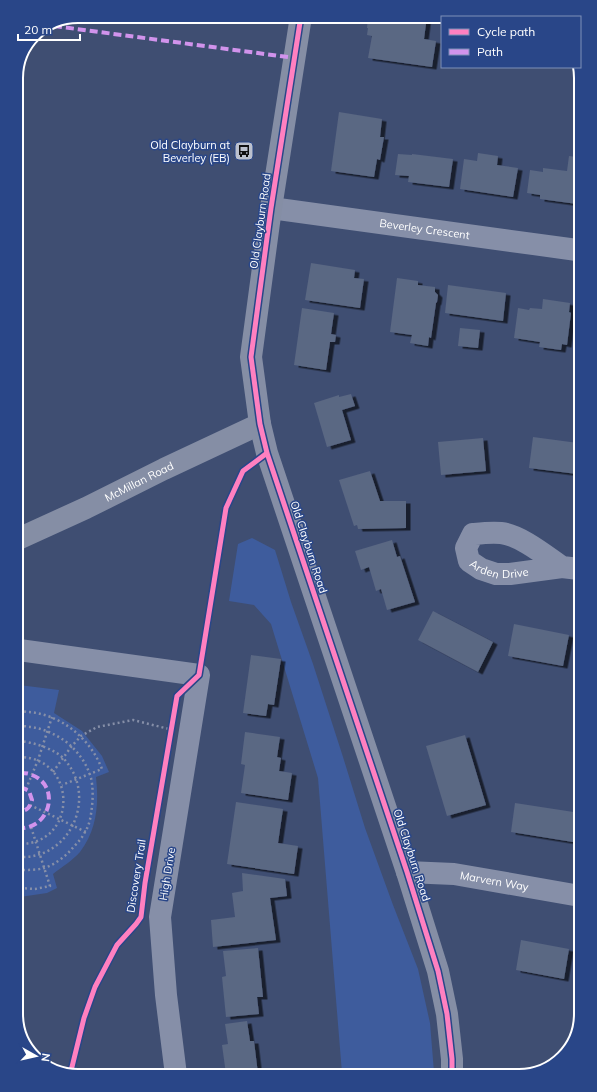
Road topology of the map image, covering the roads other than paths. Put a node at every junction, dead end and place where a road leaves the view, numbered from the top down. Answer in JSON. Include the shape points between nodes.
{"nodes":[{"id":1,"x":300,"y":23,"type":"edge"},
{"id":2,"x":271,"y":208,"type":"junction"},
{"id":3,"x":574,"y":250,"type":"edge"},
{"id":4,"x":260,"y":424,"type":"junction"},
{"id":5,"x":23,"y":537,"type":"edge"},
{"id":6,"x":23,"y":651,"type":"edge"},
{"id":7,"x":407,"y":872,"type":"junction"},
{"id":8,"x":574,"y":895,"type":"edge"},
{"id":9,"x":175,"y":1069,"type":"edge"},
{"id":10,"x":452,"y":1069,"type":"edge"}],
"edges":[{"from":1,"to":2,"type":"main road","name":"Old Clayburn Road"},
{"from":2,"to":3,"type":"street","name":"Beverley Crescent"},
{"from":2,"to":4,"type":"main road","name":"Old Clayburn Road","via":[[251,357]]},
{"from":4,"to":5,"type":"main road","name":"McMillan Road"},
{"from":4,"to":7,"type":"main road","name":"Old Clayburn Road","via":[[267,453]]},
{"from":6,"to":9,"type":"street","name":"High Drive","via":[[199,675],[160,917]]},
{"from":7,"to":8,"type":"street","name":"Marvern Way","via":[[454,874]]},
{"from":7,"to":10,"type":"main road","name":"Old Clayburn Road","via":[[438,971],[447,1014]]}]}
